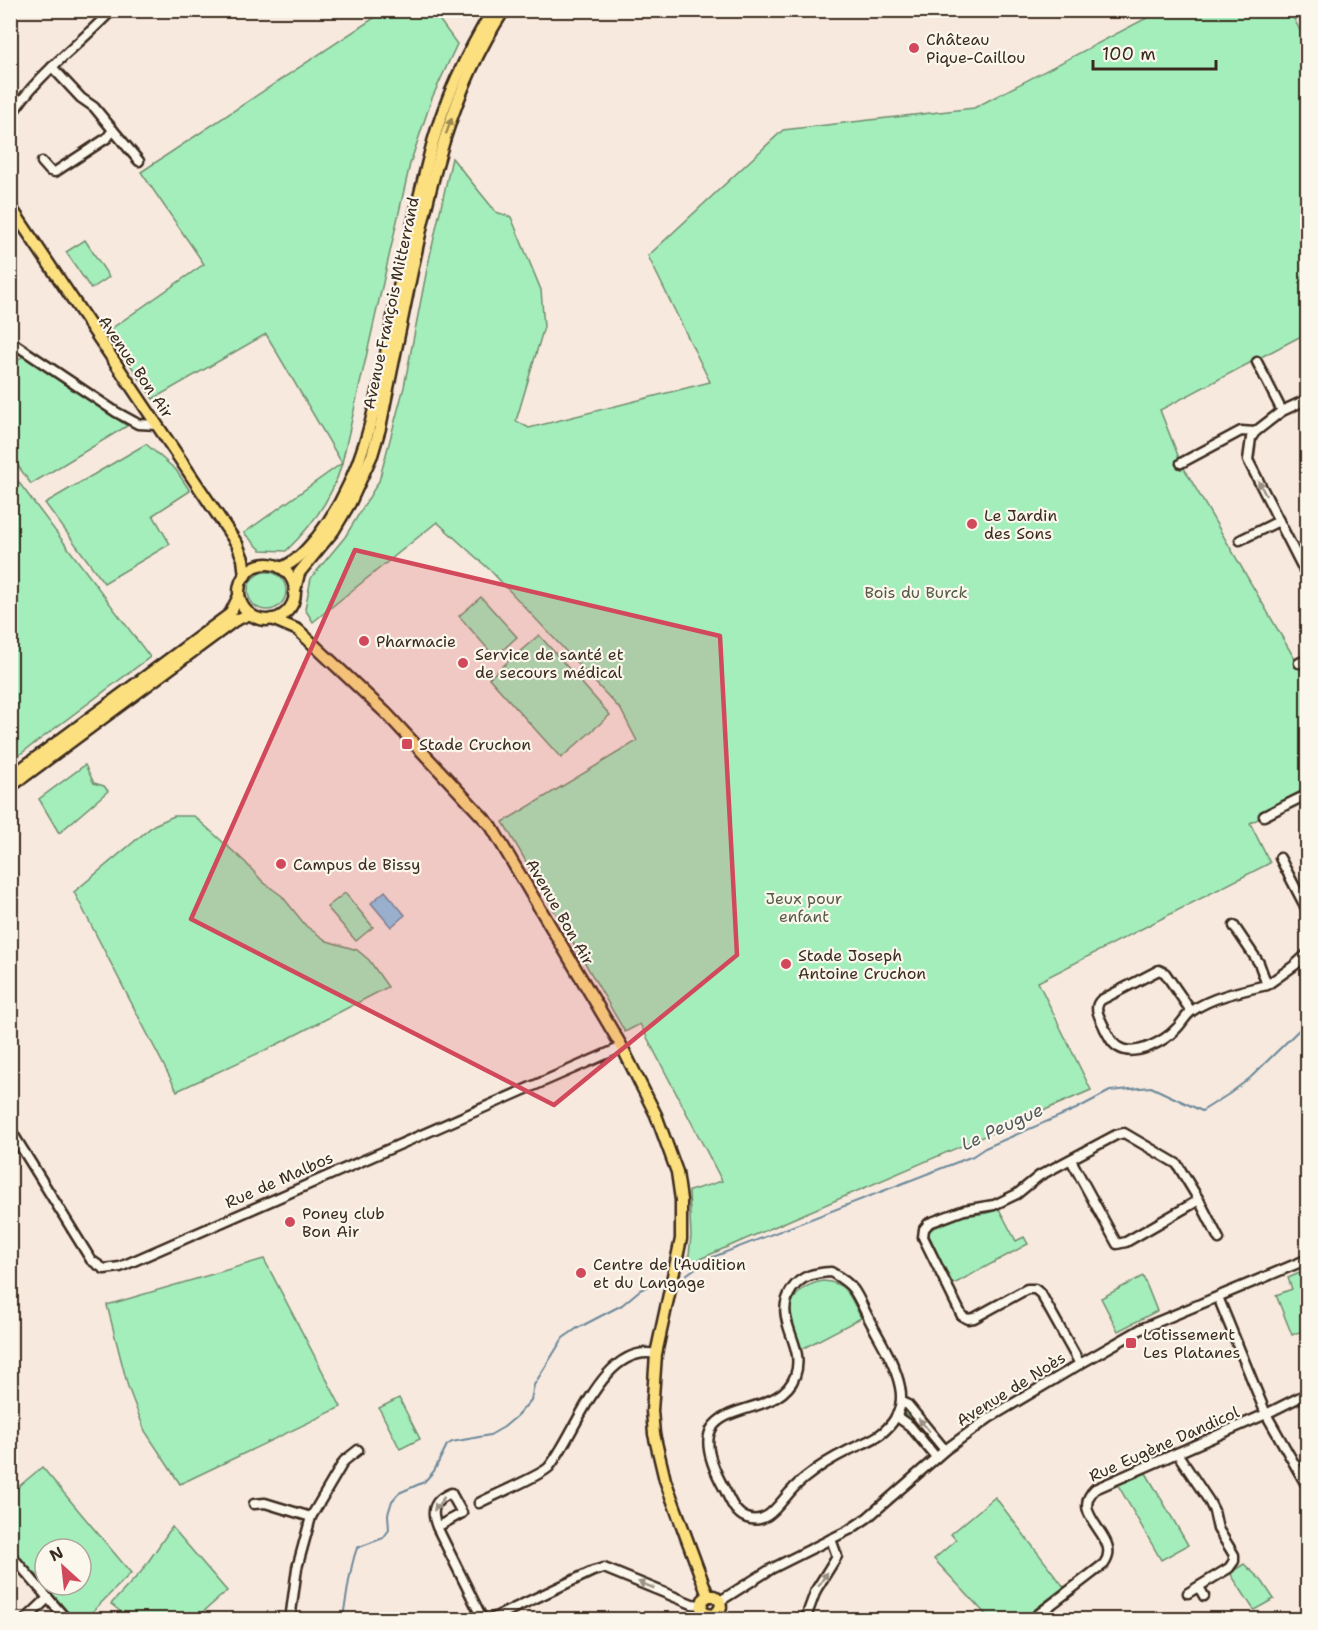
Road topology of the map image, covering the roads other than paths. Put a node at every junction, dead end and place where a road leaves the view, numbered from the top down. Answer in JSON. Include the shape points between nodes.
{"nodes":[{"id":1,"x":112,"y":10,"type":"edge"},
{"id":2,"x":493,"y":10,"type":"edge"},
{"id":3,"x":504,"y":10,"type":"edge"},
{"id":4,"x":52,"y":67,"type":"junction"},
{"id":5,"x":10,"y":117,"type":"edge"},
{"id":6,"x":113,"y":130,"type":"junction"},
{"id":7,"x":139,"y":161,"type":"dead end"},
{"id":8,"x":42,"y":162,"type":"dead end"},
{"id":9,"x":10,"y":206,"type":"edge"},
{"id":10,"x":10,"y":341,"type":"edge"},
{"id":11,"x":1257,"y":362,"type":"dead end"},
{"id":12,"x":1308,"y":399,"type":"edge"},
{"id":13,"x":1282,"y":411,"type":"junction"},
{"id":14,"x":157,"y":425,"type":"junction"},
{"id":15,"x":1255,"y":432,"type":"junction"},
{"id":16,"x":1181,"y":463,"type":"dead end"},
{"id":17,"x":1278,"y":521,"type":"junction"},
{"id":18,"x":1240,"y":540,"type":"dead end"},
{"id":19,"x":237,"y":544,"type":"junction"},
{"id":20,"x":267,"y":564,"type":"junction"},
{"id":21,"x":281,"y":568,"type":"junction"},
{"id":22,"x":244,"y":576,"type":"junction"},
{"id":23,"x":1308,"y":578,"type":"edge"},
{"id":24,"x":239,"y":596,"type":"junction"},
{"id":25,"x":293,"y":600,"type":"junction"},
{"id":26,"x":250,"y":614,"type":"junction"},
{"id":27,"x":272,"y":619,"type":"junction"},
{"id":28,"x":298,"y":630,"type":"junction"},
{"id":29,"x":1308,"y":659,"type":"edge"},
{"id":30,"x":1299,"y":663,"type":"dead end"},
{"id":31,"x":10,"y":777,"type":"edge"},
{"id":32,"x":10,"y":787,"type":"edge"},
{"id":33,"x":1308,"y":794,"type":"edge"},
{"id":34,"x":1264,"y":816,"type":"dead end"},
{"id":35,"x":1280,"y":858,"type":"dead end"},
{"id":36,"x":1308,"y":912,"type":"edge"},
{"id":37,"x":1234,"y":926,"type":"dead end"},
{"id":38,"x":1308,"y":953,"type":"edge"},
{"id":39,"x":1267,"y":985,"type":"junction"},
{"id":40,"x":1191,"y":1011,"type":"junction"},
{"id":41,"x":622,"y":1047,"type":"junction"},
{"id":42,"x":10,"y":1129,"type":"edge"},
{"id":43,"x":1071,"y":1160,"type":"junction"},
{"id":44,"x":1199,"y":1200,"type":"junction"},
{"id":45,"x":1219,"y":1239,"type":"dead end"},
{"id":46,"x":1308,"y":1259,"type":"edge"},
{"id":47,"x":1218,"y":1297,"type":"junction"},
{"id":48,"x":656,"y":1354,"type":"junction"},
{"id":49,"x":1080,"y":1364,"type":"junction"},
{"id":50,"x":1308,"y":1393,"type":"edge"},
{"id":51,"x":901,"y":1402,"type":"junction"},
{"id":52,"x":1266,"y":1414,"type":"junction"},
{"id":53,"x":896,"y":1416,"type":"junction"},
{"id":54,"x":358,"y":1450,"type":"dead end"},
{"id":55,"x":945,"y":1450,"type":"junction"},
{"id":56,"x":1177,"y":1453,"type":"junction"},
{"id":57,"x":936,"y":1457,"type":"junction"},
{"id":58,"x":1308,"y":1488,"type":"edge"},
{"id":59,"x":479,"y":1503,"type":"dead end"},
{"id":60,"x":255,"y":1504,"type":"dead end"},
{"id":61,"x":311,"y":1517,"type":"junction"},
{"id":62,"x":437,"y":1527,"type":"dead end"},
{"id":63,"x":831,"y":1539,"type":"junction"},
{"id":64,"x":10,"y":1554,"type":"edge"},
{"id":65,"x":1198,"y":1587,"type":"junction"},
{"id":66,"x":1188,"y":1593,"type":"dead end"},
{"id":67,"x":1204,"y":1596,"type":"dead end"},
{"id":68,"x":48,"y":1598,"type":"junction"},
{"id":69,"x":720,"y":1601,"type":"joint"},
{"id":70,"x":709,"y":1609,"type":"edge"},
{"id":71,"x":25,"y":1620,"type":"edge"},
{"id":72,"x":67,"y":1620,"type":"edge"},
{"id":73,"x":290,"y":1620,"type":"edge"},
{"id":74,"x":483,"y":1620,"type":"edge"},
{"id":75,"x":489,"y":1620,"type":"edge"},
{"id":76,"x":691,"y":1620,"type":"edge"},
{"id":77,"x":805,"y":1620,"type":"edge"},
{"id":78,"x":1031,"y":1620,"type":"edge"}],
"edges":[{"from":1,"to":4,"type":"street"},
{"from":2,"to":21,"type":"main road","name":"Avenue François Mitterrand","via":[[465,59],[433,141],[372,421],[355,475],[328,523],[307,550]]},
{"from":25,"to":3,"type":"main road","name":"Avenue François Mitterrand","one_way":true,"via":[[299,573],[345,512],[372,455],[437,162],[474,63]]},
{"from":4,"to":5,"type":"street"},
{"from":4,"to":6,"type":"street"},
{"from":6,"to":7,"type":"street"},
{"from":6,"to":8,"type":"street","via":[[55,172]]},
{"from":9,"to":14,"type":"main road","name":"Avenue Bon Air"},
{"from":10,"to":14,"type":"street","via":[[116,412],[138,424]]},
{"from":11,"to":13,"type":"street"},
{"from":12,"to":13,"type":"street"},
{"from":13,"to":15,"type":"street"},
{"from":14,"to":19,"type":"main road","name":"Avenue Bon Air"},
{"from":15,"to":16,"type":"street","via":[[1241,430]]},
{"from":17,"to":15,"type":"street","one_way":true,"via":[[1248,460]]},
{"from":17,"to":18,"type":"street"},
{"from":17,"to":23,"type":"street"},
{"from":19,"to":20,"type":"main road","name":"Avenue Bon Air"},
{"from":19,"to":22,"type":"main road","name":"Avenue Bon Air"},
{"from":20,"to":21,"type":"main road"},
{"from":20,"to":22,"type":"main road","via":[[253,567]]},
{"from":21,"to":25,"type":"main road","via":[[291,579]]},
{"from":22,"to":24,"type":"main road"},
{"from":24,"to":26,"type":"main road"},
{"from":24,"to":31,"type":"main road","via":[[230,614]]},
{"from":25,"to":27,"type":"main road","via":[[284,613]]},
{"from":25,"to":28,"type":"main road"},
{"from":26,"to":27,"type":"main road"},
{"from":26,"to":32,"type":"main road","via":[[234,621]]},
{"from":27,"to":28,"type":"main road","name":"Avenue Bon Air"},
{"from":28,"to":41,"type":"main road","name":"Avenue Bon Air","via":[[387,714],[491,826]]},
{"from":29,"to":30,"type":"street"},
{"from":33,"to":34,"type":"street"},
{"from":35,"to":36,"type":"street"},
{"from":37,"to":39,"type":"street","via":[[1259,963]]},
{"from":38,"to":39,"type":"street"},
{"from":39,"to":40,"type":"street","via":[[1235,992]]},
{"from":40,"to":40,"type":"street","via":[[1176,1030],[1133,1052],[1110,1040],[1096,1009],[1101,1000],[1159,970],[1166,973]]},
{"from":41,"to":42,"type":"street","name":"Rue de Malbos","via":[[120,1267],[104,1269],[91,1260]]},
{"from":41,"to":48,"type":"main road","name":"Avenue Bon Air","via":[[656,1115],[677,1172],[681,1200],[681,1239]]},
{"from":43,"to":44,"type":"street","via":[[1124,1133],[1177,1164]]},
{"from":43,"to":44,"type":"street","via":[[1117,1244]]},
{"from":43,"to":49,"type":"street","via":[[994,1205],[964,1210],[929,1223],[923,1237],[962,1316],[975,1318],[1027,1289],[1035,1289]]},
{"from":44,"to":45,"type":"street"},
{"from":46,"to":47,"type":"street","name":"Avenue de Noès"},
{"from":47,"to":49,"type":"street","name":"Avenue de Noès","via":[[1143,1328]]},
{"from":47,"to":52,"type":"street"},
{"from":48,"to":59,"type":"street","via":[[641,1352],[615,1364],[548,1469]]},
{"from":48,"to":70,"type":"main road","name":"Avenue Bon Air","via":[[652,1411],[657,1450]]},
{"from":49,"to":55,"type":"street","name":"Avenue de Noès","via":[[989,1418]]},
{"from":50,"to":52,"type":"street","name":"Rue Eugène Dandicol"},
{"from":51,"to":53,"type":"street"},
{"from":51,"to":53,"type":"street","via":[[894,1368],[853,1288],[831,1272],[806,1276],[785,1300],[784,1314],[796,1351],[796,1374],[775,1398],[719,1418],[710,1434],[710,1454],[734,1508],[755,1520],[773,1512],[819,1467],[882,1435]]},
{"from":55,"to":51,"type":"street","one_way":true,"via":[[908,1405]]},
{"from":52,"to":56,"type":"street","name":"Rue Eugène Dandicol"},
{"from":52,"to":58,"type":"street"},
{"from":53,"to":57,"type":"street","via":[[910,1426]]},
{"from":54,"to":61,"type":"street","via":[[344,1461]]},
{"from":55,"to":57,"type":"street","name":"Avenue de Noès"},
{"from":56,"to":65,"type":"street","via":[[1209,1501],[1218,1529],[1234,1555],[1229,1568]]},
{"from":56,"to":78,"type":"street","name":"Rue Eugène Dandicol","via":[[1089,1495],[1086,1507],[1109,1548],[1108,1559]]},
{"from":57,"to":63,"type":"street","name":"Avenue de Noès","via":[[867,1518]]},
{"from":60,"to":61,"type":"street","via":[[265,1503]]},
{"from":61,"to":73,"type":"street","via":[[297,1568]]},
{"from":62,"to":74,"type":"street"},
{"from":63,"to":69,"type":"street","name":"Avenue de Noès","via":[[771,1569]]},
{"from":77,"to":63,"type":"street","one_way":true,"via":[[810,1603],[837,1556]]},
{"from":64,"to":68,"type":"street"},
{"from":65,"to":66,"type":"street"},
{"from":65,"to":67,"type":"street"},
{"from":68,"to":71,"type":"street"},
{"from":68,"to":72,"type":"street"},
{"from":69,"to":70,"type":"main road","via":[[721,1607]]},
{"from":70,"to":75,"type":"street","one_way":true,"via":[[604,1568]]},
{"from":70,"to":76,"type":"street"}]}
